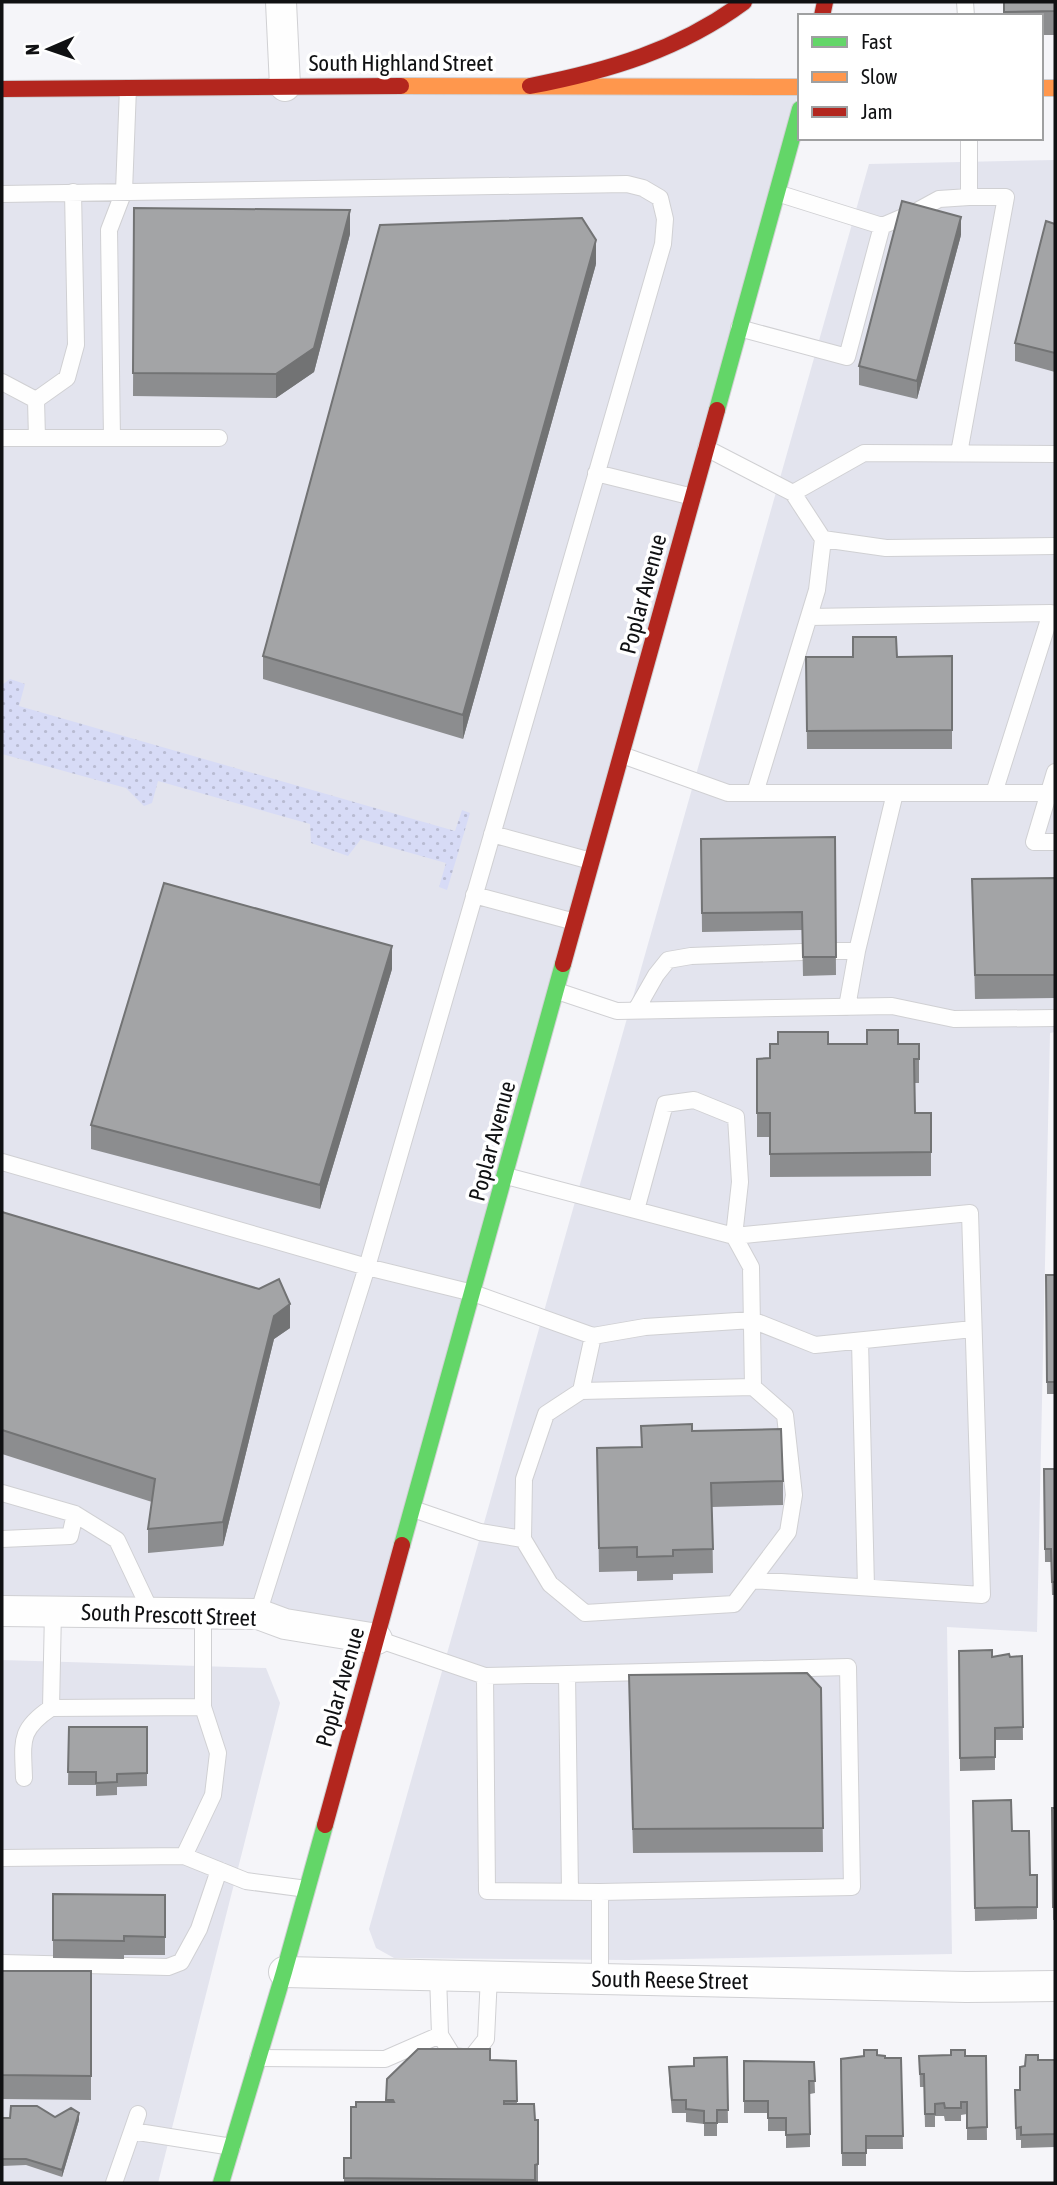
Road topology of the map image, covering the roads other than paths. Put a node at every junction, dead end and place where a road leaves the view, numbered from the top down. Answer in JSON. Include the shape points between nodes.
{"nodes":[{"id":1,"x":281,"y":2,"type":"edge"},
{"id":2,"x":744,"y":2,"type":"edge"},
{"id":3,"x":285,"y":86,"type":"junction"},
{"id":4,"x":530,"y":86,"type":"junction"},
{"id":5,"x":798,"y":87,"type":"edge"},
{"id":6,"x":128,"y":88,"type":"junction"},
{"id":7,"x":2,"y":89,"type":"edge"},
{"id":8,"x":798,"y":116,"type":"edge"},
{"id":9,"x":969,"y":140,"type":"edge"},
{"id":10,"x":124,"y":191,"type":"junction"},
{"id":11,"x":74,"y":192,"type":"junction"},
{"id":12,"x":777,"y":193,"type":"junction"},
{"id":13,"x":2,"y":194,"type":"edge"},
{"id":14,"x":969,"y":197,"type":"junction"},
{"id":15,"x":883,"y":226,"type":"junction"},
{"id":16,"x":739,"y":328,"type":"junction"},
{"id":17,"x":2,"y":382,"type":"edge"},
{"id":18,"x":36,"y":400,"type":"junction"},
{"id":19,"x":2,"y":438,"type":"edge"},
{"id":20,"x":37,"y":438,"type":"junction"},
{"id":21,"x":112,"y":438,"type":"junction"},
{"id":22,"x":219,"y":438,"type":"dead end"},
{"id":23,"x":706,"y":448,"type":"junction"},
{"id":24,"x":959,"y":453,"type":"junction"},
{"id":25,"x":1055,"y":454,"type":"edge"},
{"id":26,"x":596,"y":473,"type":"junction"},
{"id":27,"x":793,"y":493,"type":"junction"},
{"id":28,"x":693,"y":497,"type":"junction"},
{"id":29,"x":823,"y":540,"type":"junction"},
{"id":30,"x":1055,"y":546,"type":"edge"},
{"id":31,"x":1053,"y":614,"type":"edge"},
{"id":32,"x":809,"y":617,"type":"junction"},
{"id":33,"x":622,"y":755,"type":"junction"},
{"id":34,"x":1055,"y":772,"type":"edge"},
{"id":35,"x":755,"y":793,"type":"junction"},
{"id":36,"x":895,"y":793,"type":"junction"},
{"id":37,"x":995,"y":793,"type":"junction"},
{"id":38,"x":1049,"y":793,"type":"junction"},
{"id":39,"x":492,"y":834,"type":"junction"},
{"id":40,"x":1055,"y":842,"type":"edge"},
{"id":41,"x":592,"y":861,"type":"junction"},
{"id":42,"x":474,"y":895,"type":"junction"},
{"id":43,"x":575,"y":922,"type":"junction"},
{"id":44,"x":836,"y":951,"type":"edge"},
{"id":45,"x":857,"y":951,"type":"junction"},
{"id":46,"x":802,"y":952,"type":"edge"},
{"id":47,"x":556,"y":991,"type":"junction"},
{"id":48,"x":847,"y":1007,"type":"junction"},
{"id":49,"x":636,"y":1010,"type":"junction"},
{"id":50,"x":1055,"y":1018,"type":"edge"},
{"id":51,"x":2,"y":1163,"type":"edge"},
{"id":52,"x":506,"y":1176,"type":"junction"},
{"id":53,"x":636,"y":1210,"type":"junction"},
{"id":54,"x":734,"y":1236,"type":"junction"},
{"id":55,"x":367,"y":1267,"type":"junction"},
{"id":56,"x":473,"y":1293,"type":"junction"},
{"id":57,"x":752,"y":1321,"type":"junction"},
{"id":58,"x":973,"y":1329,"type":"junction"},
{"id":59,"x":593,"y":1336,"type":"junction"},
{"id":60,"x":860,"y":1340,"type":"junction"},
{"id":61,"x":753,"y":1387,"type":"junction"},
{"id":62,"x":581,"y":1391,"type":"junction"},
{"id":63,"x":2,"y":1493,"type":"edge"},
{"id":64,"x":413,"y":1509,"type":"junction"},
{"id":65,"x":75,"y":1514,"type":"junction"},
{"id":66,"x":2,"y":1539,"type":"edge"},
{"id":67,"x":523,"y":1539,"type":"junction"},
{"id":68,"x":752,"y":1580,"type":"junction"},
{"id":69,"x":866,"y":1587,"type":"junction"},
{"id":70,"x":2,"y":1611,"type":"edge"},
{"id":71,"x":53,"y":1611,"type":"junction"},
{"id":72,"x":151,"y":1612,"type":"junction"},
{"id":73,"x":203,"y":1613,"type":"junction"},
{"id":74,"x":258,"y":1614,"type":"junction"},
{"id":75,"x":377,"y":1639,"type":"junction"},
{"id":76,"x":567,"y":1674,"type":"junction"},
{"id":77,"x":485,"y":1676,"type":"junction"},
{"id":78,"x":203,"y":1707,"type":"junction"},
{"id":79,"x":51,"y":1708,"type":"junction"},
{"id":80,"x":24,"y":1778,"type":"dead end"},
{"id":81,"x":184,"y":1856,"type":"junction"},
{"id":82,"x":2,"y":1858,"type":"edge"},
{"id":83,"x":219,"y":1870,"type":"junction"},
{"id":84,"x":307,"y":1889,"type":"junction"},
{"id":85,"x":570,"y":1891,"type":"junction"},
{"id":86,"x":600,"y":1892,"type":"junction"},
{"id":87,"x":2,"y":1963,"type":"edge"},
{"id":88,"x":284,"y":1972,"type":"junction"},
{"id":89,"x":438,"y":1975,"type":"junction"},
{"id":90,"x":489,"y":1976,"type":"junction"},
{"id":91,"x":600,"y":1979,"type":"junction"},
{"id":92,"x":1055,"y":1986,"type":"edge"},
{"id":93,"x":440,"y":2035,"type":"junction"},
{"id":94,"x":258,"y":2058,"type":"junction"},
{"id":95,"x":138,"y":2114,"type":"dead end"},
{"id":96,"x":132,"y":2131,"type":"junction"},
{"id":97,"x":232,"y":2147,"type":"junction"},
{"id":98,"x":114,"y":2183,"type":"edge"},
{"id":99,"x":221,"y":2183,"type":"edge"}],
"edges":[{"from":1,"to":3,"type":"street"},
{"from":2,"to":4,"type":"main road","via":[[661,51],[597,72]]},
{"from":3,"to":4,"type":"main road","name":"South Highland Street"},
{"from":3,"to":6,"type":"main road","name":"South Highland Street"},
{"from":4,"to":5,"type":"main road","name":"South Highland Street"},
{"from":6,"to":7,"type":"main road","name":"South Highland Street"},
{"from":6,"to":10,"type":"lane"},
{"from":8,"to":12,"type":"main road","name":"Poplar Avenue"},
{"from":9,"to":14,"type":"lane"},
{"from":10,"to":11,"type":"lane"},
{"from":10,"to":21,"type":"lane","via":[[109,230]]},
{"from":10,"to":26,"type":"lane","via":[[627,184],[660,198],[665,219],[663,244]]},
{"from":11,"to":13,"type":"lane"},
{"from":11,"to":18,"type":"lane","via":[[76,345],[66,378]]},
{"from":12,"to":15,"type":"lane"},
{"from":12,"to":16,"type":"main road","name":"Poplar Avenue"},
{"from":14,"to":15,"type":"lane","via":[[939,199]]},
{"from":14,"to":24,"type":"lane","via":[[1006,197]]},
{"from":15,"to":16,"type":"lane","via":[[847,357]]},
{"from":16,"to":23,"type":"main road","name":"Poplar Avenue"},
{"from":17,"to":18,"type":"lane"},
{"from":18,"to":20,"type":"lane"},
{"from":19,"to":20,"type":"lane"},
{"from":20,"to":21,"type":"lane"},
{"from":21,"to":22,"type":"lane"},
{"from":23,"to":27,"type":"lane"},
{"from":23,"to":28,"type":"main road","name":"Poplar Avenue"},
{"from":24,"to":25,"type":"lane"},
{"from":24,"to":27,"type":"lane","via":[[863,453]]},
{"from":26,"to":28,"type":"lane"},
{"from":26,"to":39,"type":"lane"},
{"from":27,"to":29,"type":"lane"},
{"from":28,"to":33,"type":"main road","name":"Poplar Avenue"},
{"from":29,"to":30,"type":"lane","via":[[887,548]]},
{"from":29,"to":32,"type":"lane"},
{"from":31,"to":32,"type":"lane"},
{"from":31,"to":37,"type":"lane"},
{"from":32,"to":35,"type":"lane"},
{"from":33,"to":35,"type":"lane","via":[[728,793]]},
{"from":33,"to":41,"type":"main road","name":"Poplar Avenue"},
{"from":34,"to":38,"type":"lane"},
{"from":35,"to":36,"type":"lane"},
{"from":36,"to":37,"type":"lane"},
{"from":36,"to":45,"type":"lane"},
{"from":37,"to":38,"type":"lane"},
{"from":38,"to":40,"type":"lane","via":[[1034,842]]},
{"from":39,"to":41,"type":"lane"},
{"from":39,"to":42,"type":"lane"},
{"from":41,"to":43,"type":"main road","name":"Poplar Avenue"},
{"from":42,"to":43,"type":"lane"},
{"from":42,"to":55,"type":"lane"},
{"from":43,"to":47,"type":"main road","name":"Poplar Avenue"},
{"from":44,"to":45,"type":"lane"},
{"from":45,"to":48,"type":"lane"},
{"from":46,"to":49,"type":"lane","via":[[668,960]]},
{"from":47,"to":49,"type":"lane","via":[[617,1011]]},
{"from":47,"to":52,"type":"main road","name":"Poplar Avenue"},
{"from":48,"to":49,"type":"lane"},
{"from":48,"to":50,"type":"lane","via":[[892,1006],[954,1019]]},
{"from":51,"to":55,"type":"lane"},
{"from":52,"to":53,"type":"lane"},
{"from":52,"to":56,"type":"main road","name":"Poplar Avenue"},
{"from":53,"to":54,"type":"lane"},
{"from":53,"to":54,"type":"lane","via":[[665,1104],[694,1100],[736,1117],[740,1182]]},
{"from":54,"to":57,"type":"lane","via":[[751,1267]]},
{"from":54,"to":58,"type":"lane","via":[[970,1213]]},
{"from":55,"to":56,"type":"lane"},
{"from":55,"to":74,"type":"lane"},
{"from":56,"to":59,"type":"lane"},
{"from":56,"to":64,"type":"main road","name":"Poplar Avenue"},
{"from":57,"to":59,"type":"lane","via":[[645,1327]]},
{"from":57,"to":60,"type":"lane","via":[[815,1345]]},
{"from":57,"to":61,"type":"lane"},
{"from":58,"to":60,"type":"lane"},
{"from":58,"to":69,"type":"lane","via":[[982,1595]]},
{"from":59,"to":62,"type":"lane"},
{"from":60,"to":69,"type":"lane"},
{"from":61,"to":62,"type":"lane"},
{"from":61,"to":68,"type":"lane","via":[[785,1415],[794,1495],[788,1532]]},
{"from":62,"to":67,"type":"lane","via":[[546,1415],[524,1479]]},
{"from":63,"to":65,"type":"lane"},
{"from":64,"to":67,"type":"lane","via":[[480,1532]]},
{"from":64,"to":75,"type":"main road","name":"Poplar Avenue"},
{"from":65,"to":66,"type":"lane","via":[[70,1536]]},
{"from":65,"to":72,"type":"lane","via":[[117,1540]]},
{"from":67,"to":68,"type":"lane","via":[[550,1584],[585,1614],[734,1604]]},
{"from":68,"to":69,"type":"lane"},
{"from":70,"to":71,"type":"street","name":"South Prescott Street"},
{"from":71,"to":72,"type":"street","name":"South Prescott Street"},
{"from":71,"to":79,"type":"lane"},
{"from":72,"to":73,"type":"street","name":"South Prescott Street"},
{"from":73,"to":74,"type":"street","name":"South Prescott Street"},
{"from":73,"to":78,"type":"lane"},
{"from":74,"to":75,"type":"street","name":"South Prescott Street"},
{"from":75,"to":77,"type":"lane"},
{"from":75,"to":84,"type":"main road","name":"Poplar Avenue"},
{"from":76,"to":77,"type":"lane"},
{"from":76,"to":85,"type":"lane"},
{"from":76,"to":86,"type":"lane","via":[[848,1667],[852,1888]]},
{"from":77,"to":85,"type":"lane","via":[[487,1891]]},
{"from":78,"to":79,"type":"lane"},
{"from":78,"to":81,"type":"lane","via":[[218,1753],[213,1795]]},
{"from":79,"to":80,"type":"lane","via":[[36,1718],[23,1736]]},
{"from":81,"to":82,"type":"lane"},
{"from":81,"to":83,"type":"lane"},
{"from":83,"to":84,"type":"lane","via":[[246,1881]]},
{"from":83,"to":87,"type":"lane","via":[[199,1929],[181,1962],[167,1967]]},
{"from":84,"to":88,"type":"main road","name":"Poplar Avenue"},
{"from":85,"to":86,"type":"lane"},
{"from":86,"to":91,"type":"lane"},
{"from":88,"to":89,"type":"street","name":"South Reese Street"},
{"from":88,"to":94,"type":"main road","name":"Poplar Avenue"},
{"from":89,"to":90,"type":"street","name":"South Reese Street"},
{"from":89,"to":93,"type":"lane"},
{"from":90,"to":91,"type":"street","name":"South Reese Street"},
{"from":90,"to":93,"type":"lane","via":[[486,2039],[471,2058],[453,2056]]},
{"from":91,"to":92,"type":"street","name":"South Reese Street"},
{"from":93,"to":94,"type":"lane","via":[[385,2060]]},
{"from":94,"to":97,"type":"main road","name":"Poplar Avenue"},
{"from":95,"to":96,"type":"lane"},
{"from":96,"to":97,"type":"lane"},
{"from":96,"to":98,"type":"lane"},
{"from":97,"to":99,"type":"main road","name":"Poplar Avenue"}]}
